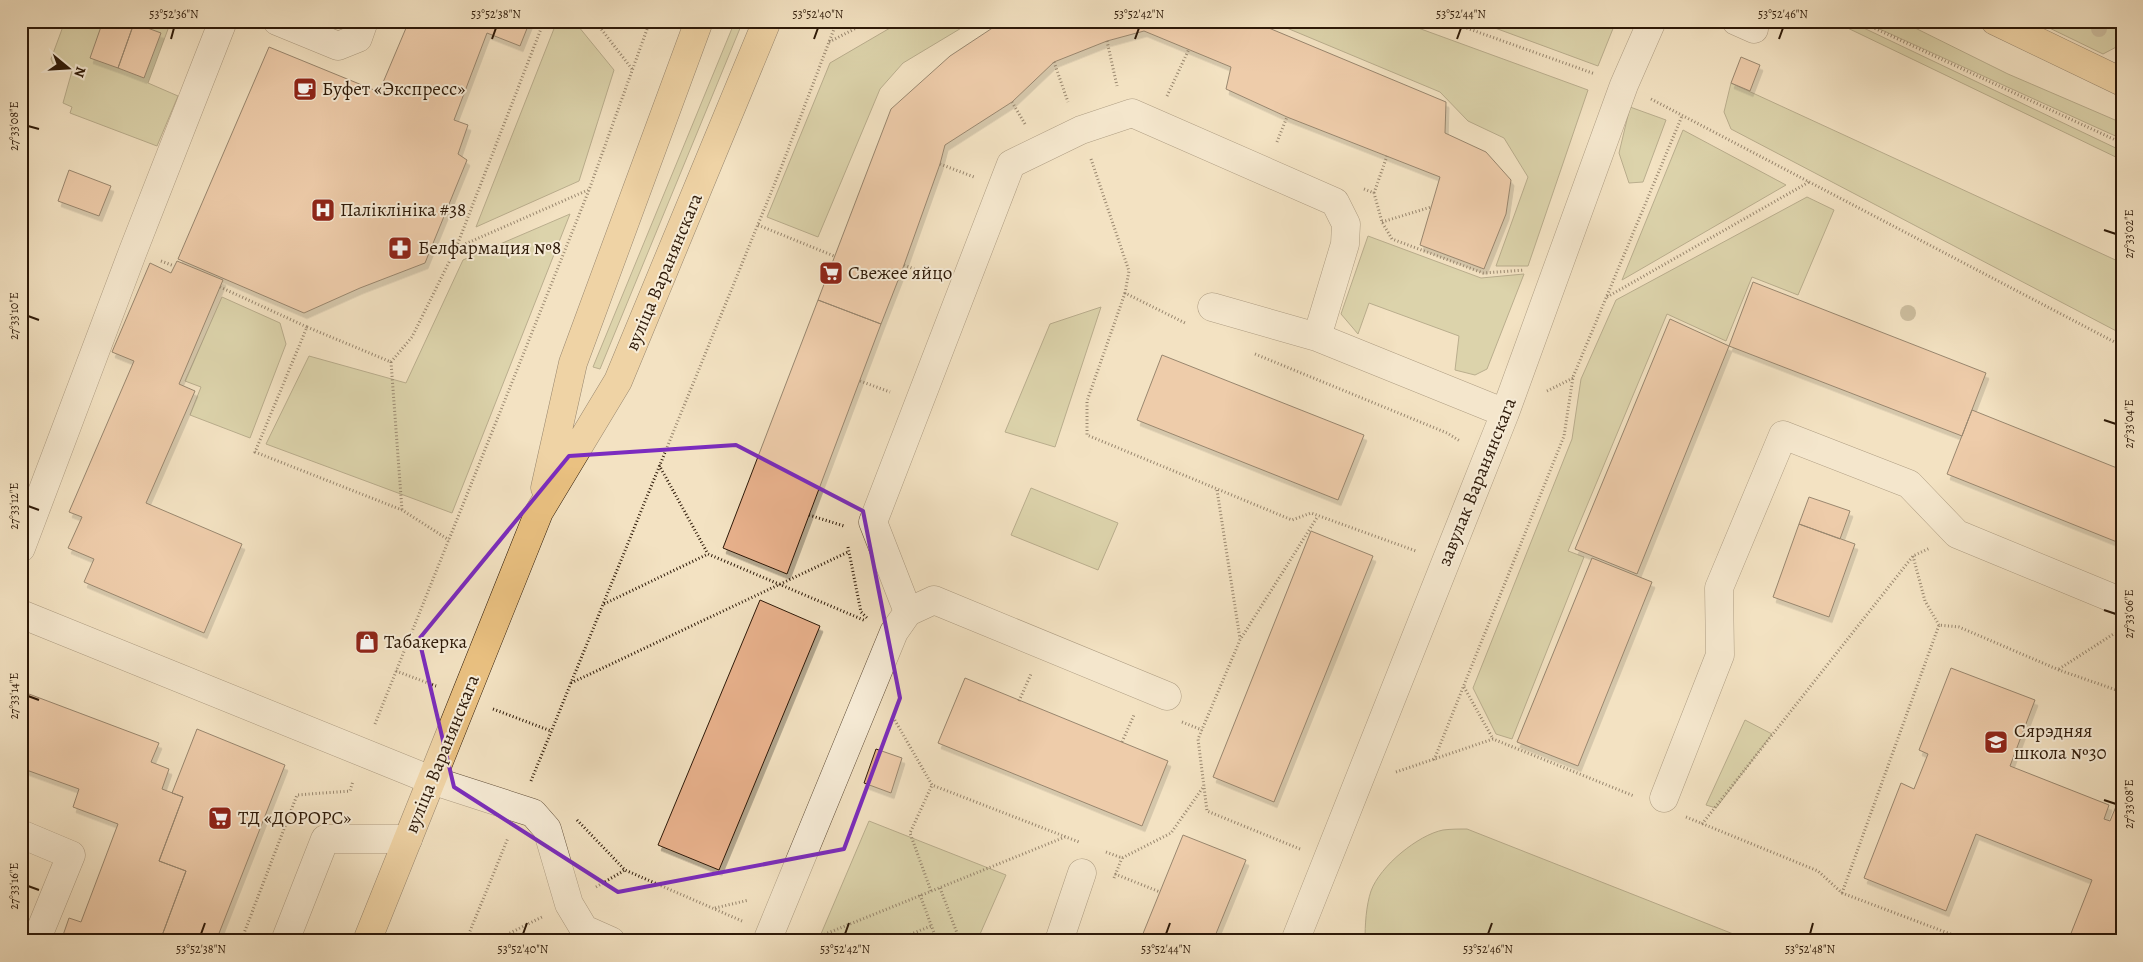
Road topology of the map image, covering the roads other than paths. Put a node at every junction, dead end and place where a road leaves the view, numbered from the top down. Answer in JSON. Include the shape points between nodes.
{"nodes":[{"id":1,"x":223,"y":21,"type":"edge"},
{"id":2,"x":277,"y":21,"type":"edge"},
{"id":3,"x":364,"y":21,"type":"edge"},
{"id":4,"x":699,"y":21,"type":"edge"},
{"id":5,"x":767,"y":21,"type":"edge"},
{"id":6,"x":1652,"y":21,"type":"edge"},
{"id":7,"x":1995,"y":21,"type":"edge"},
{"id":8,"x":2122,"y":82,"type":"edge"},
{"id":9,"x":1212,"y":307,"type":"dead end"},
{"id":10,"x":1317,"y":337,"type":"junction"},
{"id":11,"x":1506,"y":413,"type":"junction"},
{"id":12,"x":540,"y":512,"type":"junction"},
{"id":13,"x":21,"y":548,"type":"edge"},
{"id":14,"x":2122,"y":602,"type":"edge"},
{"id":15,"x":908,"y":612,"type":"junction"},
{"id":16,"x":21,"y":614,"type":"edge"},
{"id":17,"x":1171,"y":708,"type":"road end"},
{"id":18,"x":432,"y":780,"type":"junction"},
{"id":19,"x":1664,"y":798,"type":"dead end"},
{"id":20,"x":21,"y":834,"type":"edge"},
{"id":21,"x":408,"y":839,"type":"junction"},
{"id":22,"x":1082,"y":873,"type":"dead end"},
{"id":23,"x":769,"y":937,"type":"edge"},
{"id":24,"x":36,"y":941,"type":"edge"},
{"id":25,"x":285,"y":941,"type":"edge"},
{"id":26,"x":367,"y":941,"type":"edge"},
{"id":27,"x":611,"y":941,"type":"edge"},
{"id":28,"x":1059,"y":941,"type":"edge"},
{"id":29,"x":1295,"y":941,"type":"edge"}],
"edges":[{"from":1,"to":13,"type":"street"},
{"from":2,"to":3,"type":"street","via":[[338,46],[358,38]]},
{"from":4,"to":12,"type":"main road","name":"вуліца Варанянскага","via":[[573,363]]},
{"from":5,"to":12,"type":"main road","name":"вуліца Варанянскага","via":[[618,381]]},
{"from":6,"to":11,"type":"street","name":"завулак Варанянскага","via":[[1624,85]]},
{"from":7,"to":8,"type":"main road"},
{"from":9,"to":10,"type":"street"},
{"from":10,"to":11,"type":"street"},
{"from":10,"to":15,"type":"street","via":[[1345,244],[1346,224],[1336,202],[1132,113],[1081,130],[1011,164],[873,522]]},
{"from":11,"to":29,"type":"street","name":"завулак Варанянскага"},
{"from":12,"to":18,"type":"main road","name":"вуліца Варанянскага"},
{"from":14,"to":19,"type":"street","via":[[1957,534],[1910,484],[1783,434],[1719,588],[1720,656]]},
{"from":15,"to":17,"type":"street","via":[[934,600]]},
{"from":15,"to":23,"type":"street","via":[[894,632]]},
{"from":16,"to":18,"type":"street"},
{"from":18,"to":21,"type":"main road","name":"вуліца Варанянскага"},
{"from":18,"to":27,"type":"street","via":[[533,813],[547,829],[569,904],[584,929]]},
{"from":20,"to":24,"type":"street","via":[[72,855]]},
{"from":21,"to":25,"type":"street","via":[[325,840]]},
{"from":21,"to":26,"type":"main road","name":"вуліца Варанянскага"},
{"from":22,"to":28,"type":"street"}]}
